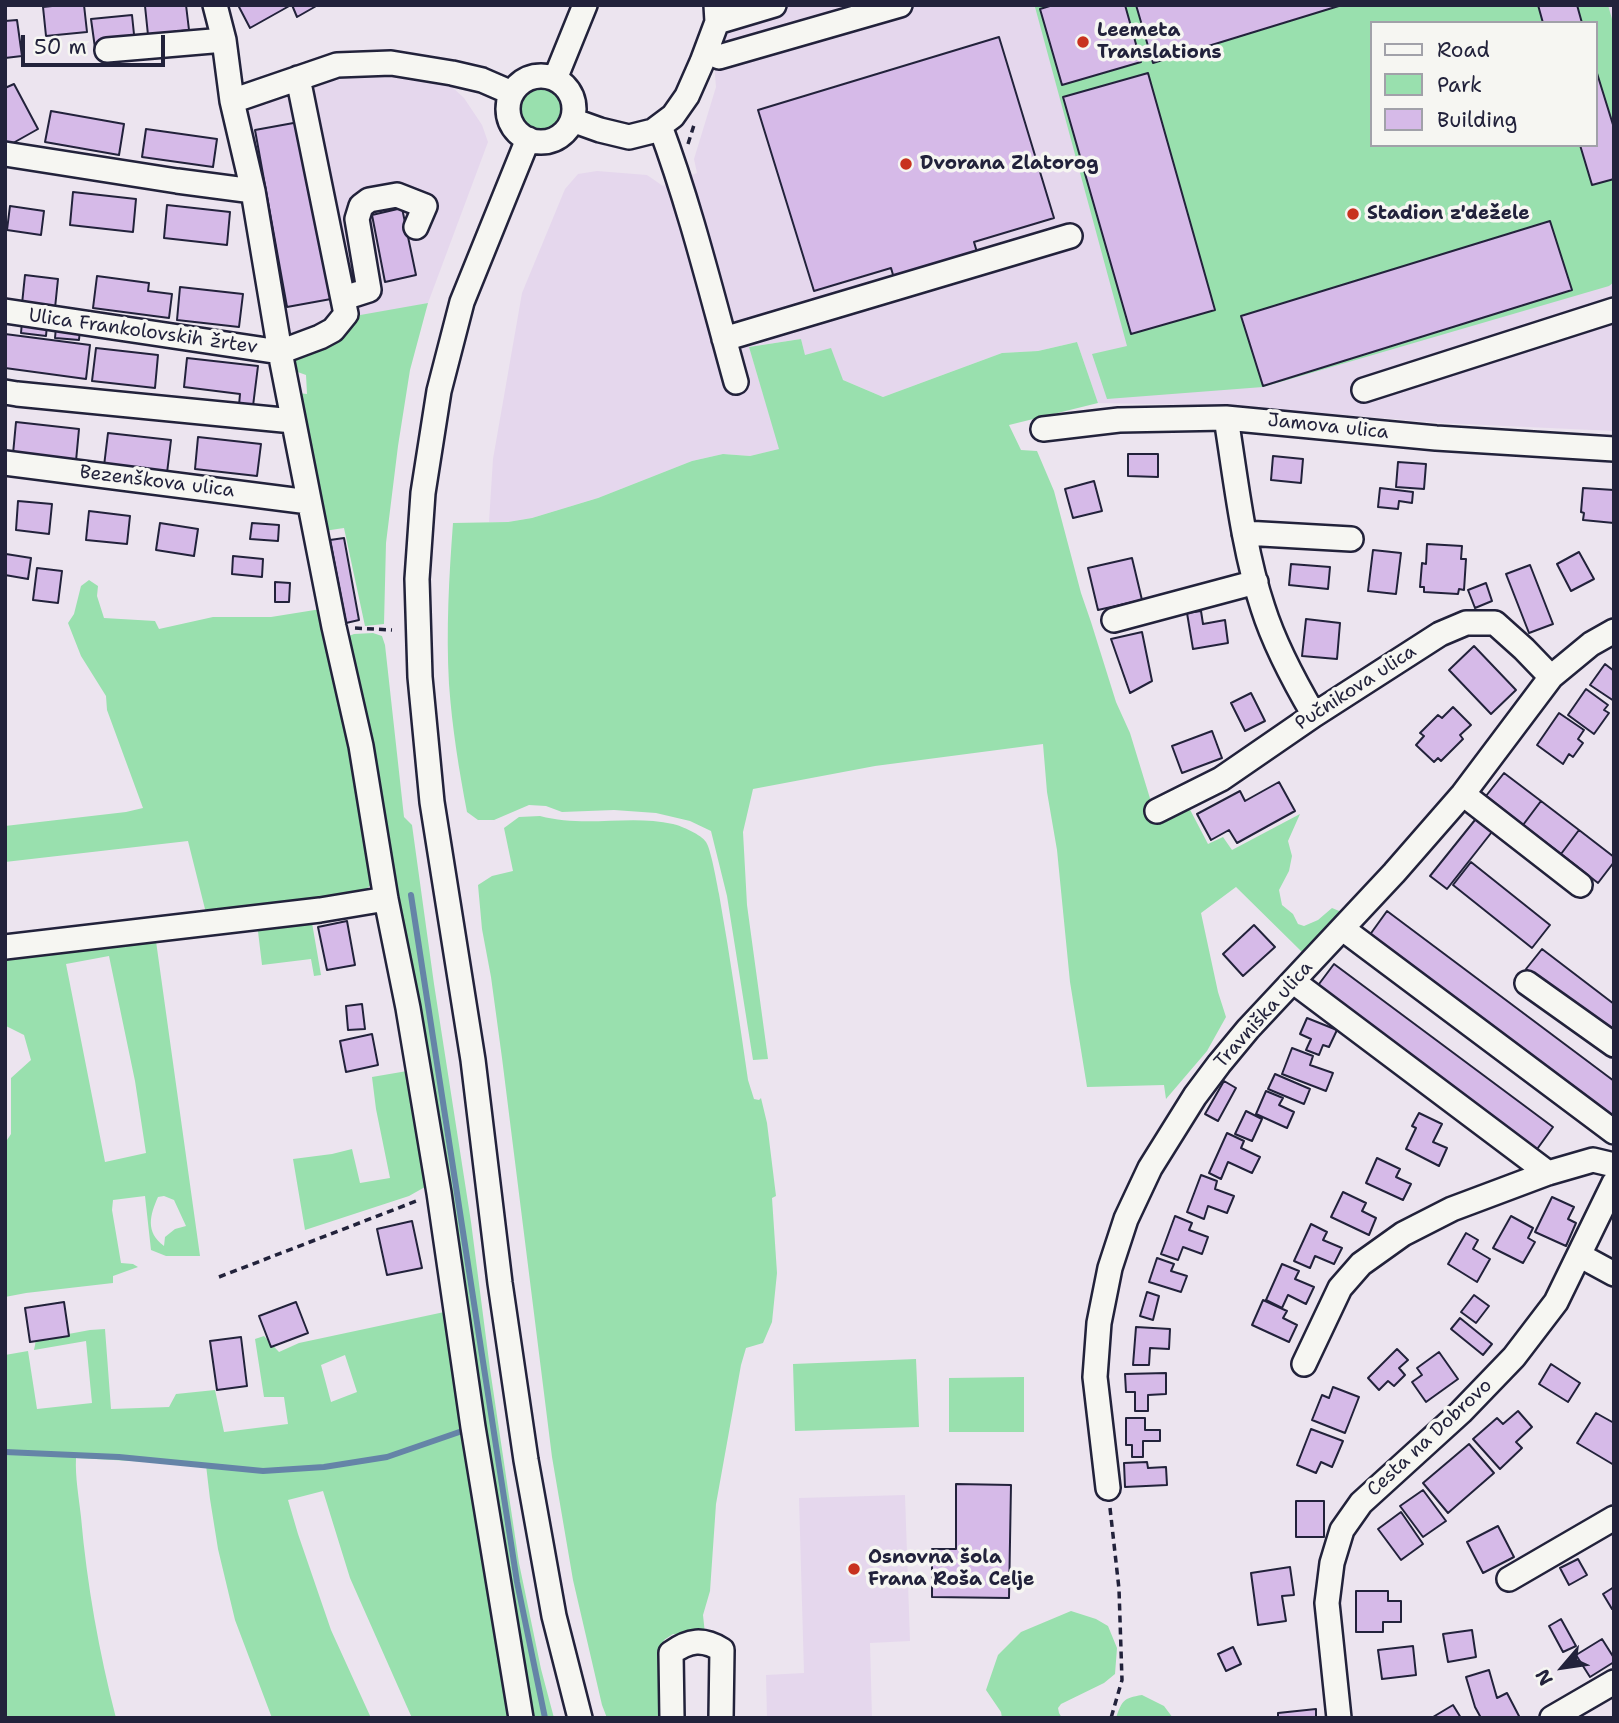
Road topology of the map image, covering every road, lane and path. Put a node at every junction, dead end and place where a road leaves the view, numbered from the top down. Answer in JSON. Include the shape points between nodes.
{"nodes":[{"id":1,"x":215,"y":5,"type":"edge"},
{"id":2,"x":585,"y":5,"type":"edge"},
{"id":3,"x":774,"y":5,"type":"edge"},
{"id":4,"x":900,"y":5,"type":"edge"},
{"id":5,"x":717,"y":13,"type":"edge"},
{"id":6,"x":224,"y":40,"type":"junction"},
{"id":7,"x":107,"y":50,"type":"dead end"},
{"id":8,"x":719,"y":57,"type":"dead end"},
{"id":9,"x":298,"y":78,"type":"junction"},
{"id":10,"x":555,"y":79,"type":"junction"},
{"id":11,"x":512,"y":93,"type":"junction"},
{"id":12,"x":232,"y":101,"type":"junction"},
{"id":13,"x":572,"y":120,"type":"junction"},
{"id":14,"x":660,"y":126,"type":"junction"},
{"id":15,"x":528,"y":139,"type":"junction"},
{"id":16,"x":5,"y":154,"type":"edge"},
{"id":17,"x":253,"y":191,"type":"junction"},
{"id":18,"x":416,"y":227,"type":"dead end"},
{"id":19,"x":1070,"y":236,"type":"dead end"},
{"id":20,"x":345,"y":306,"type":"junction"},
{"id":21,"x":1614,"y":310,"type":"edge"},
{"id":22,"x":5,"y":311,"type":"edge"},
{"id":23,"x":724,"y":340,"type":"junction"},
{"id":24,"x":280,"y":352,"type":"junction"},
{"id":25,"x":736,"y":382,"type":"dead end"},
{"id":26,"x":1364,"y":390,"type":"dead end"},
{"id":27,"x":5,"y":392,"type":"edge"},
{"id":28,"x":1226,"y":418,"type":"junction"},
{"id":29,"x":293,"y":421,"type":"junction"},
{"id":30,"x":1043,"y":429,"type":"dead end"},
{"id":31,"x":1614,"y":449,"type":"edge"},
{"id":32,"x":5,"y":463,"type":"edge"},
{"id":33,"x":309,"y":502,"type":"junction"},
{"id":34,"x":1244,"y":533,"type":"junction"},
{"id":35,"x":1351,"y":539,"type":"dead end"},
{"id":36,"x":1256,"y":582,"type":"junction"},
{"id":37,"x":1114,"y":620,"type":"dead end"},
{"id":38,"x":334,"y":627,"type":"junction"},
{"id":39,"x":392,"y":630,"type":"dead end"},
{"id":40,"x":1614,"y":631,"type":"edge"},
{"id":41,"x":1550,"y":677,"type":"junction"},
{"id":42,"x":1314,"y":715,"type":"junction"},
{"id":43,"x":1463,"y":794,"type":"junction"},
{"id":44,"x":1157,"y":811,"type":"dead end"},
{"id":45,"x":1580,"y":886,"type":"dead end"},
{"id":46,"x":386,"y":899,"type":"junction"},
{"id":47,"x":1342,"y":929,"type":"junction"},
{"id":48,"x":5,"y":947,"type":"edge"},
{"id":49,"x":1294,"y":982,"type":"junction"},
{"id":50,"x":1527,"y":983,"type":"dead end"},
{"id":51,"x":1614,"y":1045,"type":"edge"},
{"id":52,"x":1614,"y":1132,"type":"edge"},
{"id":53,"x":1614,"y":1165,"type":"edge"},
{"id":54,"x":1548,"y":1173,"type":"junction"},
{"id":55,"x":1614,"y":1183,"type":"edge"},
{"id":56,"x":439,"y":1193,"type":"junction"},
{"id":57,"x":1579,"y":1255,"type":"junction"},
{"id":58,"x":1614,"y":1274,"type":"edge"},
{"id":59,"x":219,"y":1277,"type":"dead end"},
{"id":60,"x":1304,"y":1364,"type":"dead end"},
{"id":61,"x":1108,"y":1488,"type":"joint"},
{"id":62,"x":1614,"y":1518,"type":"edge"},
{"id":63,"x":1509,"y":1579,"type":"dead end"},
{"id":64,"x":1614,"y":1682,"type":"edge"},
{"id":65,"x":521,"y":1718,"type":"edge"},
{"id":66,"x":580,"y":1718,"type":"edge"},
{"id":67,"x":671,"y":1718,"type":"edge"},
{"id":68,"x":721,"y":1718,"type":"edge"},
{"id":69,"x":1111,"y":1718,"type":"edge"},
{"id":70,"x":1339,"y":1718,"type":"edge"},
{"id":71,"x":1552,"y":1718,"type":"edge"}],
"edges":[{"from":1,"to":6,"type":"street"},
{"from":2,"to":10,"type":"street"},
{"from":3,"to":5,"type":"street"},
{"from":4,"to":8,"type":"street"},
{"from":5,"to":14,"type":"street","via":[[687,96]]},
{"from":6,"to":7,"type":"street"},
{"from":6,"to":12,"type":"street"},
{"from":9,"to":11,"type":"street","via":[[337,65],[391,63],[462,75]]},
{"from":9,"to":12,"type":"street"},
{"from":9,"to":20,"type":"street"},
{"from":10,"to":11,"type":"street","via":[[535,76]]},
{"from":10,"to":13,"type":"street","via":[[569,92]]},
{"from":11,"to":15,"type":"street","via":[[508,114],[518,133]]},
{"from":12,"to":17,"type":"street"},
{"from":13,"to":14,"type":"street","via":[[629,137]]},
{"from":13,"to":15,"type":"street","via":[[549,141]]},
{"from":14,"to":23,"type":"street"},
{"from":15,"to":66,"type":"street","via":[[462,302],[439,391],[416,579],[432,802],[526,1460],[554,1616]]},
{"from":16,"to":17,"type":"street"},
{"from":17,"to":24,"type":"street"},
{"from":18,"to":20,"type":"street","via":[[425,206],[397,195],[361,206],[357,219],[369,290]]},
{"from":19,"to":23,"type":"street"},
{"from":20,"to":24,"type":"street","via":[[333,330]]},
{"from":21,"to":26,"type":"street"},
{"from":22,"to":24,"type":"street","name":"Ulica Frankolovskih žrtev"},
{"from":23,"to":25,"type":"street"},
{"from":24,"to":29,"type":"street"},
{"from":27,"to":29,"type":"street"},
{"from":28,"to":30,"type":"street","name":"Jamova ulica","via":[[1119,420]]},
{"from":28,"to":31,"type":"street","name":"Jamova ulica"},
{"from":28,"to":34,"type":"street"},
{"from":29,"to":33,"type":"street"},
{"from":32,"to":33,"type":"street","name":"Bezenškova ulica"},
{"from":33,"to":38,"type":"street"},
{"from":34,"to":35,"type":"street"},
{"from":34,"to":36,"type":"street"},
{"from":36,"to":37,"type":"street"},
{"from":36,"to":42,"type":"street","via":[[1287,670]]},
{"from":38,"to":39,"type":"path"},
{"from":38,"to":46,"type":"street","via":[[361,746]]},
{"from":40,"to":41,"type":"street","name":"Travniška ulica"},
{"from":41,"to":42,"type":"street","name":"Pučnikova ulica","via":[[1495,623],[1466,623],[1440,634]]},
{"from":41,"to":43,"type":"street","name":"Travniška ulica"},
{"from":42,"to":44,"type":"street","name":"Pučnikova ulica","via":[[1221,779]]},
{"from":43,"to":45,"type":"street"},
{"from":43,"to":47,"type":"street","name":"Travniška ulica"},
{"from":46,"to":48,"type":"street"},
{"from":46,"to":56,"type":"street"},
{"from":47,"to":49,"type":"street","name":"Travniška ulica"},
{"from":47,"to":52,"type":"street"},
{"from":49,"to":54,"type":"street"},
{"from":49,"to":61,"type":"street","name":"Travniška ulica","via":[[1248,1029],[1195,1096],[1150,1168],[1126,1219],[1099,1323],[1095,1377]]},
{"from":50,"to":51,"type":"street"},
{"from":53,"to":54,"type":"street","via":[[1592,1160]]},
{"from":54,"to":60,"type":"street","via":[[1452,1209],[1403,1234],[1361,1264],[1340,1288]]},
{"from":55,"to":57,"type":"street","name":"Cesta na Dobrovo"},
{"from":56,"to":59,"type":"path"},
{"from":56,"to":65,"type":"street"},
{"from":57,"to":58,"type":"street"},
{"from":57,"to":70,"type":"street","name":"Cesta na Dobrovo","via":[[1556,1302],[1514,1357],[1361,1503],[1342,1530],[1327,1603]]},
{"from":61,"to":69,"type":"path","via":[[1119,1589],[1122,1680]]},
{"from":62,"to":63,"type":"street"},
{"from":64,"to":71,"type":"street"},
{"from":67,"to":68,"type":"street","via":[[671,1653],[695,1642],[722,1650]]}]}
